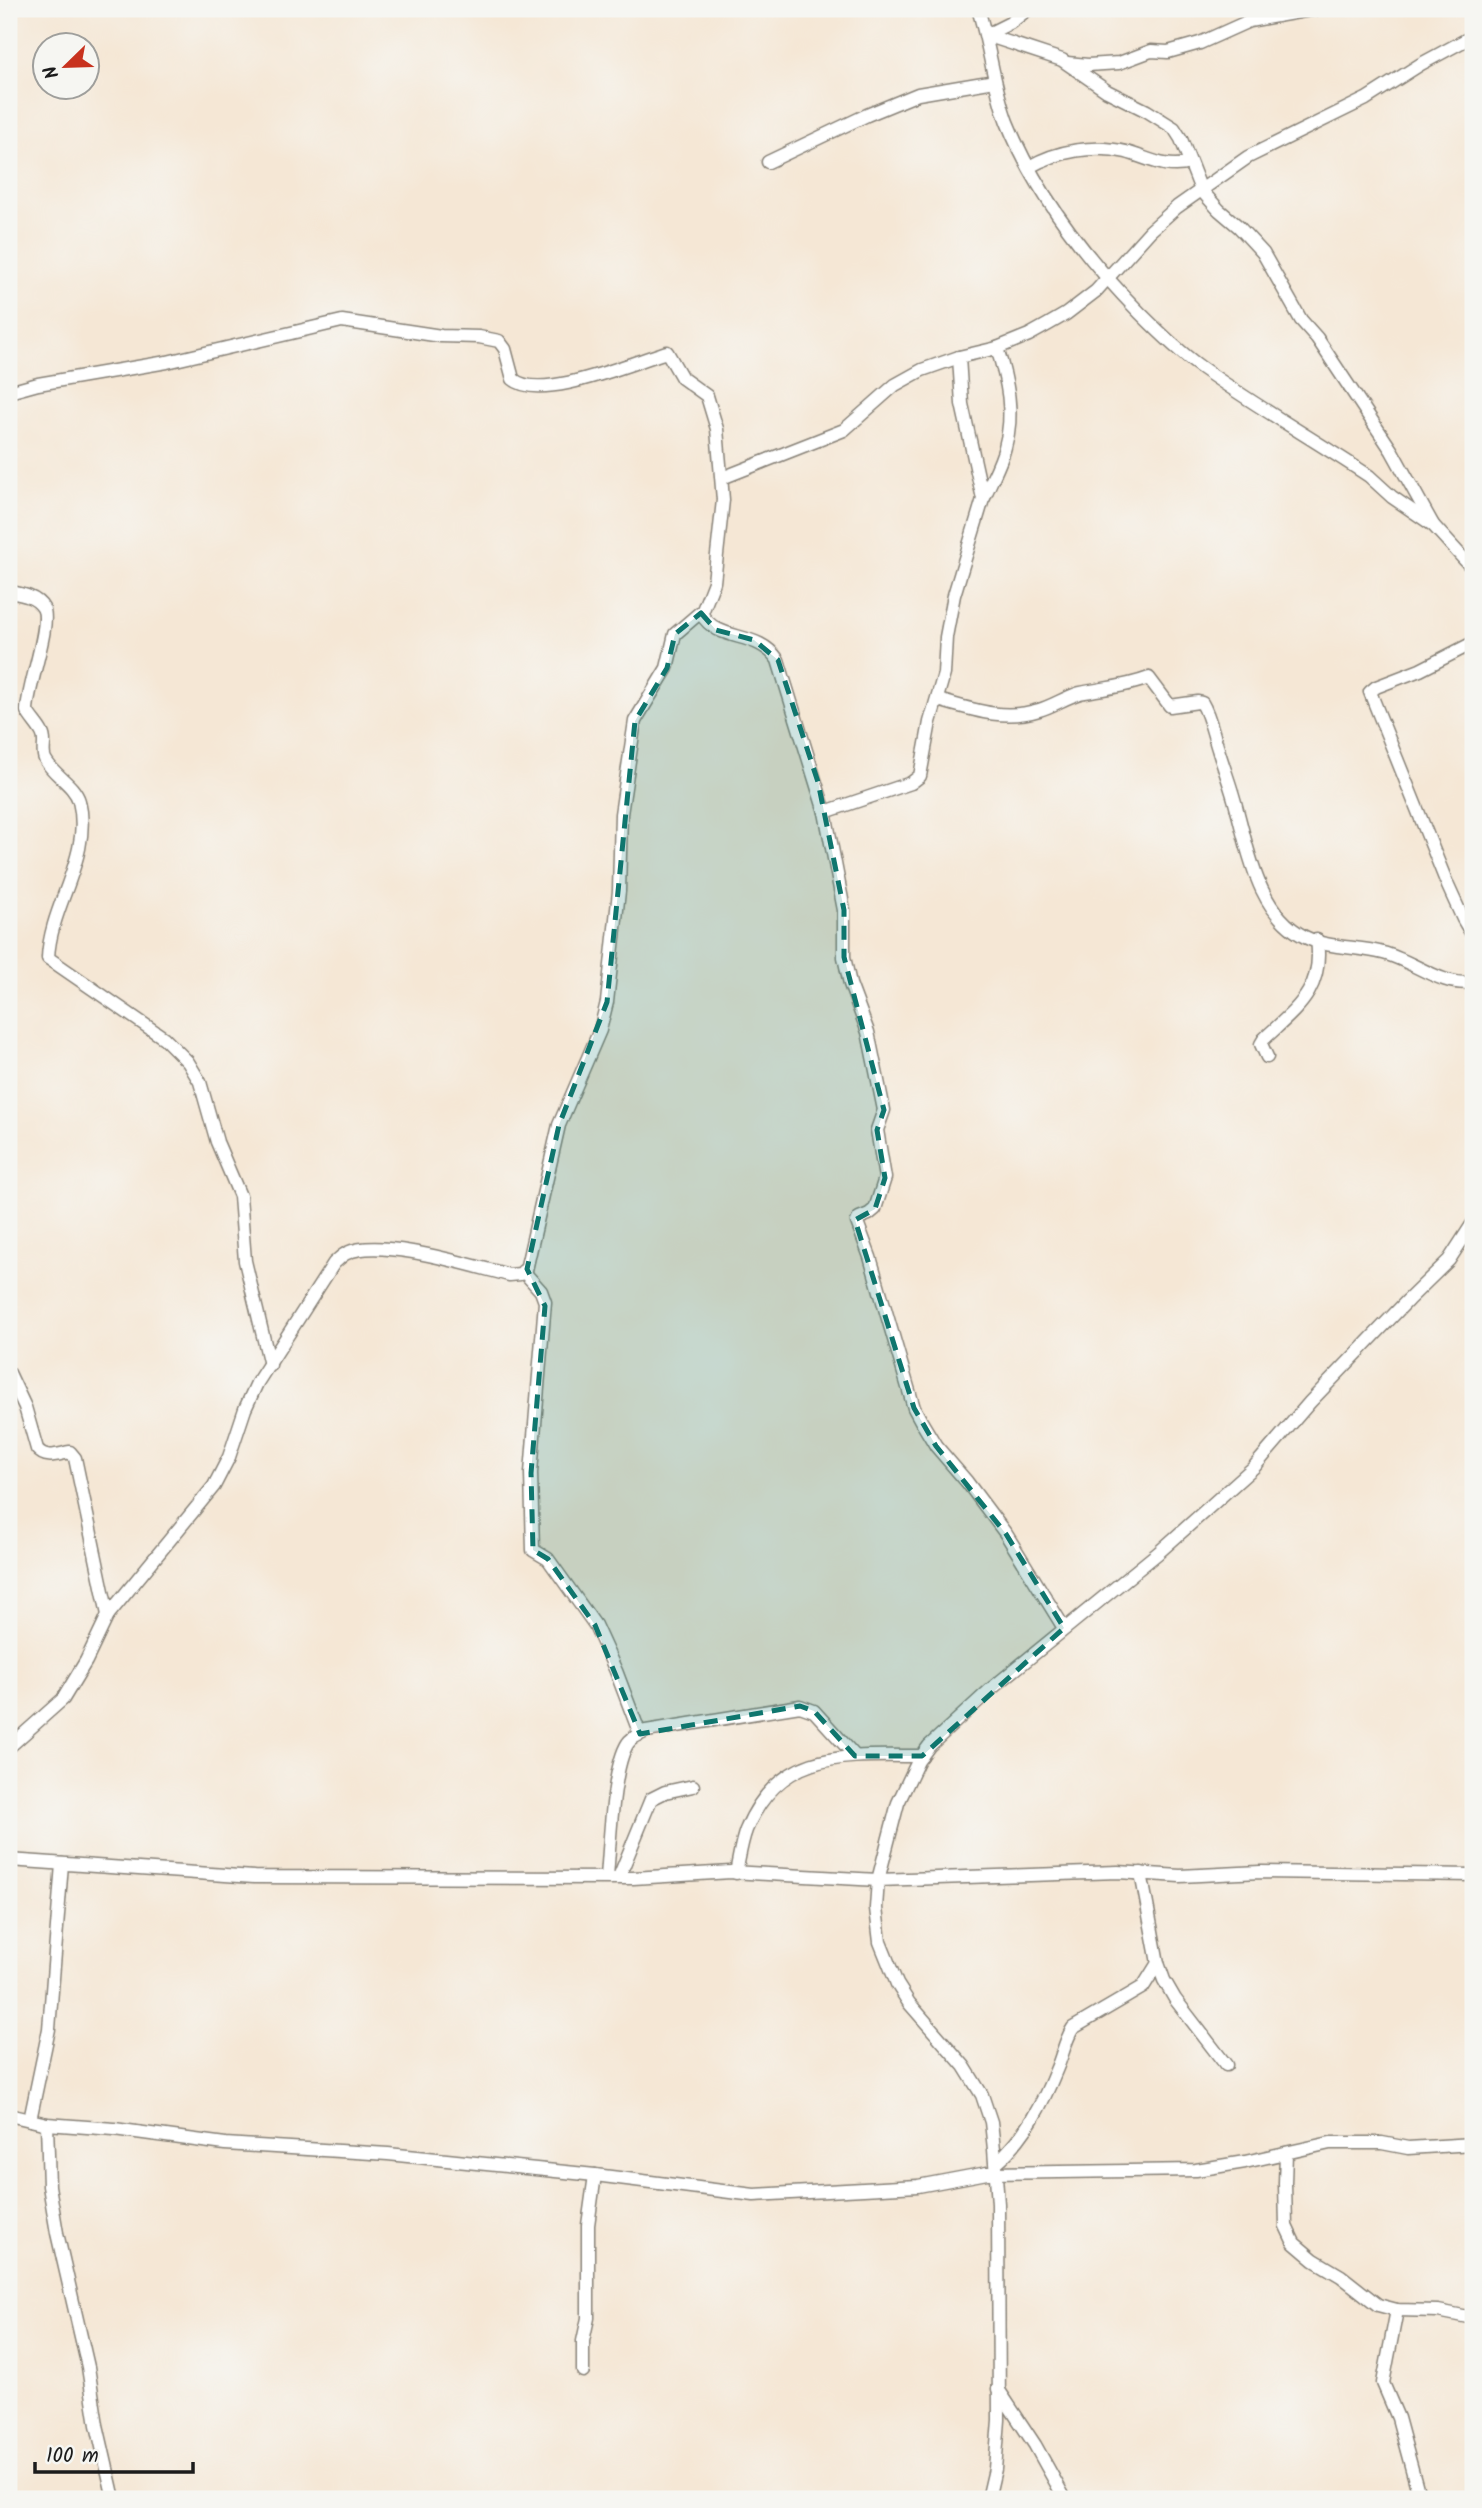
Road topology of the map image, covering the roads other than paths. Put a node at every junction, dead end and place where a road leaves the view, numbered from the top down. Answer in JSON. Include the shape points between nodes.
{"nodes":[{"id":1,"x":978,"y":9,"type":"edge"},
{"id":2,"x":1028,"y":9,"type":"edge"},
{"id":3,"x":1316,"y":9,"type":"edge"},
{"id":4,"x":986,"y":35,"type":"junction"},
{"id":5,"x":1473,"y":36,"type":"edge"},
{"id":6,"x":1067,"y":63,"type":"junction"},
{"id":7,"x":995,"y":81,"type":"junction"},
{"id":8,"x":768,"y":162,"type":"dead end"},
{"id":9,"x":1190,"y":163,"type":"junction"},
{"id":10,"x":1029,"y":167,"type":"junction"},
{"id":11,"x":1201,"y":190,"type":"junction"},
{"id":12,"x":1106,"y":278,"type":"junction"},
{"id":13,"x":997,"y":348,"type":"junction"},
{"id":14,"x":959,"y":357,"type":"junction"},
{"id":15,"x":9,"y":392,"type":"edge"},
{"id":16,"x":722,"y":478,"type":"junction"},
{"id":17,"x":984,"y":499,"type":"junction"},
{"id":18,"x":1433,"y":525,"type":"junction"},
{"id":19,"x":1473,"y":569,"type":"edge"},
{"id":20,"x":9,"y":592,"type":"edge"},
{"id":21,"x":701,"y":612,"type":"junction"},
{"id":22,"x":1473,"y":643,"type":"edge"},
{"id":23,"x":938,"y":700,"type":"junction"},
{"id":24,"x":825,"y":812,"type":"junction"},
{"id":25,"x":1473,"y":936,"type":"edge"},
{"id":26,"x":1317,"y":940,"type":"junction"},
{"id":27,"x":1473,"y":982,"type":"edge"},
{"id":28,"x":1267,"y":1057,"type":"dead end"},
{"id":29,"x":1473,"y":1223,"type":"edge"},
{"id":30,"x":523,"y":1271,"type":"junction"},
{"id":31,"x":270,"y":1365,"type":"junction"},
{"id":32,"x":9,"y":1373,"type":"edge"},
{"id":33,"x":108,"y":1615,"type":"junction"},
{"id":34,"x":1064,"y":1629,"type":"junction"},
{"id":35,"x":640,"y":1734,"type":"junction"},
{"id":36,"x":9,"y":1747,"type":"edge"},
{"id":37,"x":855,"y":1756,"type":"junction"},
{"id":38,"x":922,"y":1756,"type":"junction"},
{"id":39,"x":693,"y":1786,"type":"dead end"},
{"id":40,"x":9,"y":1860,"type":"edge"},
{"id":41,"x":62,"y":1864,"type":"junction"},
{"id":42,"x":736,"y":1873,"type":"junction"},
{"id":43,"x":1141,"y":1874,"type":"junction"},
{"id":44,"x":1473,"y":1875,"type":"edge"},
{"id":45,"x":613,"y":1877,"type":"junction"},
{"id":46,"x":878,"y":1880,"type":"junction"},
{"id":47,"x":1158,"y":1963,"type":"junction"},
{"id":48,"x":1226,"y":2065,"type":"dead end"},
{"id":49,"x":9,"y":2115,"type":"edge"},
{"id":50,"x":30,"y":2120,"type":"junction"},
{"id":51,"x":47,"y":2124,"type":"junction"},
{"id":52,"x":1473,"y":2144,"type":"edge"},
{"id":53,"x":1286,"y":2153,"type":"junction"},
{"id":54,"x":996,"y":2168,"type":"junction"},
{"id":55,"x":595,"y":2175,"type":"junction"},
{"id":56,"x":1396,"y":2310,"type":"junction"},
{"id":57,"x":1473,"y":2318,"type":"edge"},
{"id":58,"x":583,"y":2371,"type":"dead end"},
{"id":59,"x":998,"y":2389,"type":"junction"},
{"id":60,"x":114,"y":2499,"type":"edge"},
{"id":61,"x":988,"y":2499,"type":"edge"},
{"id":62,"x":1065,"y":2499,"type":"edge"},
{"id":63,"x":1419,"y":2499,"type":"edge"}],
"edges":[{"from":1,"to":4,"type":"street"},
{"from":2,"to":4,"type":"street"},
{"from":3,"to":6,"type":"street","via":[[1249,21],[1200,43],[1168,52],[1151,51],[1119,63]]},
{"from":4,"to":6,"type":"street"},
{"from":4,"to":7,"type":"street"},
{"from":5,"to":11,"type":"street","via":[[1366,99],[1248,157]]},
{"from":6,"to":9,"type":"street","via":[[1107,91],[1169,124]]},
{"from":7,"to":8,"type":"street","via":[[918,94]]},
{"from":7,"to":10,"type":"street"},
{"from":9,"to":10,"type":"street","via":[[1172,166],[1123,151],[1092,149],[1057,154]]},
{"from":9,"to":11,"type":"street"},
{"from":10,"to":12,"type":"street","via":[[1053,208]]},
{"from":11,"to":12,"type":"street","via":[[1150,231]]},
{"from":11,"to":18,"type":"street","via":[[1263,253],[1301,320],[1392,451]]},
{"from":12,"to":13,"type":"street","via":[[1066,314]]},
{"from":12,"to":18,"type":"street","via":[[1197,365],[1369,476]]},
{"from":13,"to":14,"type":"street"},
{"from":13,"to":17,"type":"street","via":[[1010,400],[1009,421],[1005,447]]},
{"from":14,"to":16,"type":"street","via":[[906,377],[845,430]]},
{"from":14,"to":17,"type":"street","via":[[962,404]]},
{"from":15,"to":16,"type":"street","via":[[167,362],[342,321],[499,341],[513,379],[532,387],[570,383],[667,352],[682,378],[707,396],[718,429]]},
{"from":16,"to":21,"type":"street","via":[[714,582]]},
{"from":17,"to":23,"type":"street","via":[[954,595]]},
{"from":18,"to":19,"type":"street"},
{"from":20,"to":31,"type":"street","via":[[30,597],[43,608],[44,626],[27,711],[44,735],[47,762],[79,803],[80,846],[55,914],[48,960],[163,1038],[195,1072],[240,1196],[245,1261]]},
{"from":21,"to":24,"type":"street","via":[[716,629],[754,640],[778,660]]},
{"from":21,"to":30,"type":"street","via":[[675,634],[667,668],[635,721],[621,814],[619,891],[607,1002],[600,1030],[559,1125]]},
{"from":22,"to":25,"type":"street","via":[[1370,692],[1448,886]]},
{"from":23,"to":24,"type":"street","via":[[918,779]]},
{"from":23,"to":26,"type":"street","via":[[994,715],[1018,715],[1079,693],[1150,678],[1170,706],[1202,703],[1250,861],[1265,895],[1287,926]]},
{"from":24,"to":34,"type":"street","via":[[844,909],[844,957],[868,1032],[884,1110],[877,1130],[885,1178],[875,1209],[859,1218],[858,1227],[914,1408],[936,1446],[1006,1534]]},
{"from":26,"to":27,"type":"street","via":[[1382,952],[1446,980]]},
{"from":26,"to":28,"type":"street","via":[[1317,977],[1297,1009],[1264,1039]]},
{"from":29,"to":34,"type":"street","via":[[1449,1260],[1310,1402],[1254,1467]]},
{"from":30,"to":31,"type":"street","via":[[509,1275],[393,1249],[347,1253],[334,1263]]},
{"from":30,"to":35,"type":"street","via":[[541,1292],[545,1306],[531,1473],[533,1550],[548,1559],[594,1625]]},
{"from":31,"to":33,"type":"street","via":[[249,1401],[214,1486]]},
{"from":32,"to":33,"type":"street","via":[[41,1454],[70,1452],[75,1458]]},
{"from":33,"to":36,"type":"street","via":[[64,1699]]},
{"from":34,"to":38,"type":"street"},
{"from":35,"to":37,"type":"street","via":[[800,1706],[814,1712]]},
{"from":35,"to":45,"type":"street","via":[[626,1745],[615,1794]]},
{"from":37,"to":38,"type":"street"},
{"from":37,"to":42,"type":"street","via":[[798,1768],[773,1786],[746,1832]]},
{"from":38,"to":46,"type":"street","via":[[898,1803]]},
{"from":39,"to":45,"type":"street","via":[[651,1799]]},
{"from":40,"to":41,"type":"street"},
{"from":41,"to":45,"type":"street","via":[[254,1877]]},
{"from":41,"to":50,"type":"street","via":[[50,2029]]},
{"from":42,"to":45,"type":"street"},
{"from":42,"to":46,"type":"street"},
{"from":43,"to":44,"type":"street"},
{"from":43,"to":46,"type":"street"},
{"from":43,"to":47,"type":"street"},
{"from":46,"to":54,"type":"street","via":[[876,1928],[894,1976],[909,2003],[964,2066],[982,2095],[991,2122]]},
{"from":47,"to":48,"type":"street","via":[[1167,1988]]},
{"from":47,"to":54,"type":"street","via":[[1143,1987],[1073,2028],[1031,2121]]},
{"from":49,"to":50,"type":"street"},
{"from":50,"to":51,"type":"street"},
{"from":51,"to":55,"type":"street","via":[[253,2147],[388,2154]]},
{"from":51,"to":60,"type":"street","via":[[49,2186],[57,2233]]},
{"from":52,"to":53,"type":"street","via":[[1408,2148],[1330,2143]]},
{"from":53,"to":54,"type":"street","via":[[1172,2172]]},
{"from":53,"to":56,"type":"street","via":[[1286,2226],[1294,2243],[1378,2305]]},
{"from":54,"to":55,"type":"street","via":[[918,2186],[781,2195]]},
{"from":54,"to":59,"type":"street"},
{"from":55,"to":58,"type":"street","via":[[588,2225]]},
{"from":56,"to":57,"type":"street"},
{"from":56,"to":63,"type":"street","via":[[1383,2383],[1398,2418]]},
{"from":59,"to":61,"type":"street","via":[[995,2469]]},
{"from":59,"to":62,"type":"street"}]}
